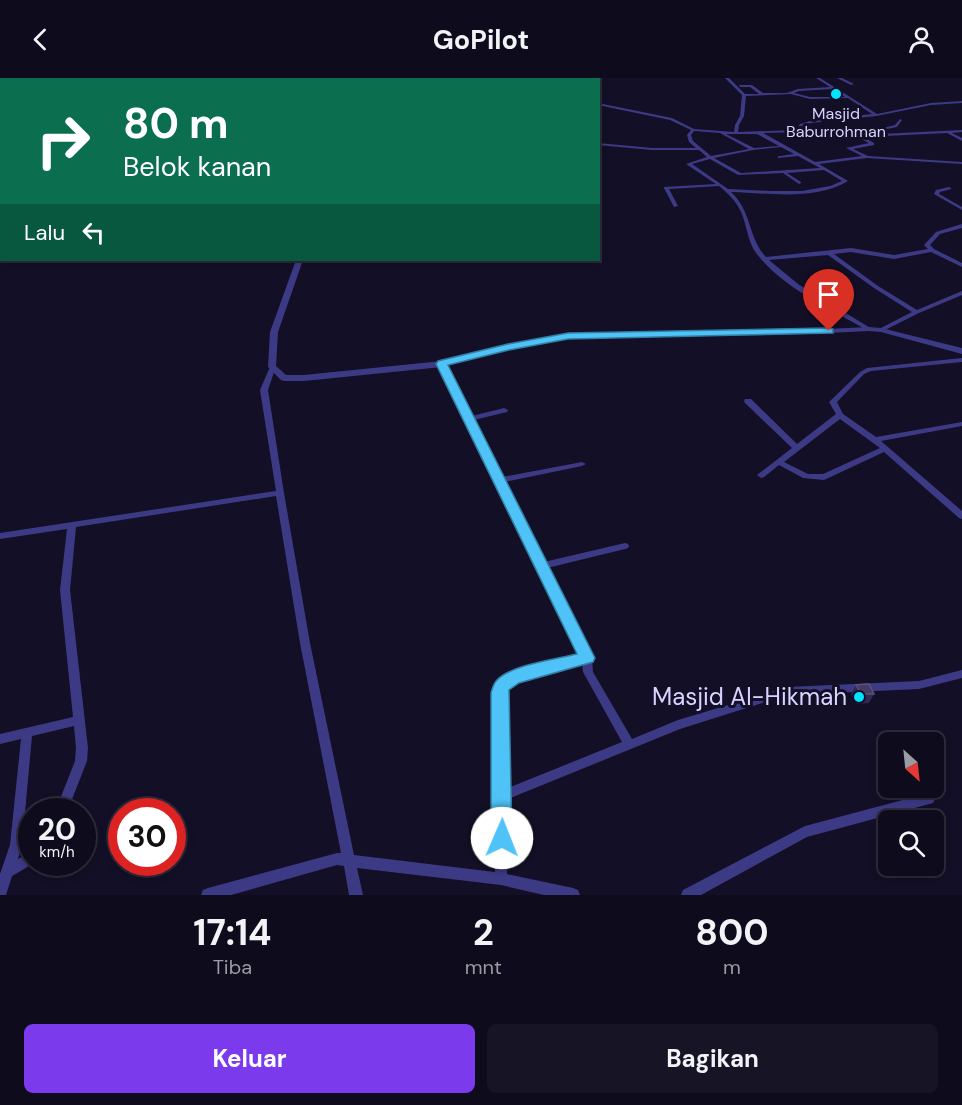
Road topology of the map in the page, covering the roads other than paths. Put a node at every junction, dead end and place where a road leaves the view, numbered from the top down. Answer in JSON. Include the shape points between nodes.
{"nodes":[{"id":1,"x":727,"y":78,"type":"edge"},
{"id":2,"x":818,"y":78,"type":"edge"},
{"id":3,"x":839,"y":78,"type":"edge"},
{"id":4,"x":852,"y":84,"type":"dead end"},
{"id":5,"x":740,"y":86,"type":"dead end"},
{"id":6,"x":832,"y":88,"type":"junction"},
{"id":7,"x":790,"y":93,"type":"junction"},
{"id":8,"x":744,"y":95,"type":"junction"},
{"id":9,"x":762,"y":95,"type":"junction"},
{"id":10,"x":846,"y":98,"type":"junction"},
{"id":11,"x":962,"y":102,"type":"edge"},
{"id":12,"x":600,"y":104,"type":"edge"},
{"id":13,"x":876,"y":115,"type":"junction"},
{"id":14,"x":822,"y":120,"type":"junction"},
{"id":15,"x":900,"y":120,"type":"dead end"},
{"id":16,"x":843,"y":129,"type":"junction"},
{"id":17,"x":693,"y":130,"type":"junction"},
{"id":18,"x":948,"y":131,"type":"junction"},
{"id":19,"x":962,"y":131,"type":"edge"},
{"id":20,"x":796,"y":132,"type":"junction"},
{"id":21,"x":721,"y":133,"type":"junction"},
{"id":22,"x":736,"y":133,"type":"junction"},
{"id":23,"x":759,"y":133,"type":"junction"},
{"id":24,"x":859,"y":136,"type":"junction"},
{"id":25,"x":962,"y":140,"type":"edge"},
{"id":26,"x":600,"y":144,"type":"edge"},
{"id":27,"x":780,"y":146,"type":"junction"},
{"id":28,"x":698,"y":149,"type":"junction"},
{"id":29,"x":753,"y":149,"type":"junction"},
{"id":30,"x":798,"y":155,"type":"junction"},
{"id":31,"x":710,"y":157,"type":"junction"},
{"id":32,"x":780,"y":157,"type":"dead end"},
{"id":33,"x":867,"y":157,"type":"junction"},
{"id":34,"x":962,"y":163,"type":"edge"},
{"id":35,"x":815,"y":164,"type":"junction"},
{"id":36,"x":825,"y":169,"type":"junction"},
{"id":37,"x":784,"y":172,"type":"junction"},
{"id":38,"x":799,"y":183,"type":"dead end"},
{"id":39,"x":718,"y":185,"type":"junction"},
{"id":40,"x":949,"y":188,"type":"dead end"},
{"id":41,"x":725,"y":190,"type":"junction"},
{"id":42,"x":676,"y":206,"type":"dead end"},
{"id":43,"x":962,"y":209,"type":"edge"},
{"id":44,"x":962,"y":226,"type":"edge"},
{"id":45,"x":932,"y":250,"type":"junction"},
{"id":46,"x":829,"y":253,"type":"junction"},
{"id":47,"x":764,"y":259,"type":"junction"},
{"id":48,"x":299,"y":261,"type":"edge"},
{"id":49,"x":962,"y":266,"type":"edge"},
{"id":50,"x":962,"y":293,"type":"edge"},
{"id":51,"x":917,"y":312,"type":"junction"},
{"id":52,"x":869,"y":329,"type":"junction"},
{"id":53,"x":881,"y":330,"type":"junction"},
{"id":54,"x":962,"y":351,"type":"edge"},
{"id":55,"x":962,"y":360,"type":"edge"},
{"id":56,"x":442,"y":364,"type":"junction"},
{"id":57,"x":272,"y":369,"type":"junction"},
{"id":58,"x":284,"y":378,"type":"junction"},
{"id":59,"x":266,"y":383,"type":"junction"},
{"id":60,"x":748,"y":401,"type":"dead end"},
{"id":61,"x":504,"y":410,"type":"dead end"},
{"id":62,"x":840,"y":415,"type":"junction"},
{"id":63,"x":470,"y":419,"type":"junction"},
{"id":64,"x":962,"y":424,"type":"edge"},
{"id":65,"x":875,"y":440,"type":"junction"},
{"id":66,"x":797,"y":448,"type":"junction"},
{"id":67,"x":885,"y":449,"type":"junction"},
{"id":68,"x":778,"y":462,"type":"junction"},
{"id":69,"x":582,"y":464,"type":"dead end"},
{"id":70,"x":761,"y":475,"type":"dead end"},
{"id":71,"x":501,"y":480,"type":"junction"},
{"id":72,"x":280,"y":494,"type":"junction"},
{"id":73,"x":962,"y":516,"type":"edge"},
{"id":74,"x":72,"y":526,"type":"junction"},
{"id":75,"x":0,"y":536,"type":"edge"},
{"id":76,"x":625,"y":546,"type":"dead end"},
{"id":77,"x":543,"y":566,"type":"junction"},
{"id":78,"x":587,"y":658,"type":"junction"},
{"id":79,"x":962,"y":674,"type":"edge"},
{"id":80,"x":79,"y":720,"type":"junction"},
{"id":81,"x":27,"y":734,"type":"junction"},
{"id":82,"x":0,"y":738,"type":"edge"},
{"id":83,"x":630,"y":744,"type":"junction"},
{"id":84,"x":502,"y":796,"type":"junction"},
{"id":85,"x":67,"y":798,"type":"edge"},
{"id":86,"x":929,"y":799,"type":"dead end"},
{"id":87,"x":350,"y":860,"type":"junction"},
{"id":88,"x":18,"y":866,"type":"edge"},
{"id":89,"x":9,"y":871,"type":"junction"},
{"id":90,"x":501,"y":879,"type":"junction"},
{"id":91,"x":0,"y":893,"type":"edge"},
{"id":92,"x":208,"y":895,"type":"edge"},
{"id":93,"x":356,"y":895,"type":"edge"},
{"id":94,"x":573,"y":895,"type":"edge"},
{"id":95,"x":688,"y":895,"type":"edge"}],
"edges":[{"from":1,"to":8,"type":"street"},
{"from":2,"to":6,"type":"street"},
{"from":3,"to":4,"type":"street"},
{"from":5,"to":9,"type":"street","via":[[751,86]]},
{"from":6,"to":7,"type":"street"},
{"from":6,"to":10,"type":"street"},
{"from":7,"to":9,"type":"street"},
{"from":7,"to":10,"type":"street","via":[[810,98]]},
{"from":8,"to":9,"type":"street"},
{"from":8,"to":22,"type":"street"},
{"from":10,"to":13,"type":"street"},
{"from":11,"to":13,"type":"street"},
{"from":12,"to":17,"type":"street","via":[[671,118]]},
{"from":13,"to":14,"type":"street"},
{"from":14,"to":16,"type":"street"},
{"from":14,"to":20,"type":"street","via":[[803,124]]},
{"from":15,"to":16,"type":"street","via":[[890,128]]},
{"from":16,"to":20,"type":"street"},
{"from":16,"to":24,"type":"street"},
{"from":17,"to":21,"type":"street"},
{"from":17,"to":28,"type":"street","via":[[690,138]]},
{"from":18,"to":19,"type":"street"},
{"from":18,"to":24,"type":"street"},
{"from":18,"to":25,"type":"street"},
{"from":20,"to":23,"type":"street"},
{"from":21,"to":22,"type":"street"},
{"from":21,"to":29,"type":"street"},
{"from":22,"to":23,"type":"street"},
{"from":23,"to":27,"type":"street"},
{"from":24,"to":33,"type":"street","via":[[873,144],[848,148]]},
{"from":26,"to":28,"type":"street"},
{"from":27,"to":29,"type":"street"},
{"from":27,"to":30,"type":"street"},
{"from":28,"to":31,"type":"street"},
{"from":29,"to":31,"type":"street"},
{"from":30,"to":32,"type":"street"},
{"from":30,"to":35,"type":"street"},
{"from":31,"to":37,"type":"street","via":[[738,174]]},
{"from":31,"to":39,"type":"street","via":[[688,164]]},
{"from":33,"to":34,"type":"street"},
{"from":33,"to":35,"type":"street"},
{"from":35,"to":36,"type":"street"},
{"from":36,"to":37,"type":"street"},
{"from":36,"to":41,"type":"street","via":[[846,181],[811,192]]},
{"from":37,"to":38,"type":"street"},
{"from":39,"to":41,"type":"street"},
{"from":39,"to":42,"type":"street","via":[[666,188]]},
{"from":40,"to":43,"type":"street","via":[[936,194]]},
{"from":41,"to":47,"type":"street","via":[[742,208],[756,249]]},
{"from":44,"to":45,"type":"street","via":[[938,233],[927,245]]},
{"from":45,"to":46,"type":"street","via":[[894,257],[851,250]]},
{"from":45,"to":49,"type":"street"},
{"from":46,"to":47,"type":"street"},
{"from":46,"to":51,"type":"street"},
{"from":47,"to":52,"type":"street","via":[[800,287]]},
{"from":48,"to":57,"type":"street","via":[[274,332]]},
{"from":50,"to":51,"type":"street"},
{"from":51,"to":53,"type":"street"},
{"from":52,"to":53,"type":"street"},
{"from":52,"to":56,"type":"street","via":[[568,336]]},
{"from":53,"to":54,"type":"street"},
{"from":55,"to":62,"type":"street","via":[[869,369],[833,402]]},
{"from":56,"to":58,"type":"street"},
{"from":56,"to":63,"type":"street"},
{"from":57,"to":58,"type":"street"},
{"from":57,"to":59,"type":"street"},
{"from":58,"to":59,"type":"street"},
{"from":59,"to":72,"type":"street"},
{"from":60,"to":66,"type":"street"},
{"from":61,"to":63,"type":"street"},
{"from":62,"to":65,"type":"street"},
{"from":62,"to":66,"type":"street"},
{"from":63,"to":71,"type":"street"},
{"from":64,"to":65,"type":"street"},
{"from":65,"to":67,"type":"street"},
{"from":66,"to":68,"type":"street"},
{"from":67,"to":68,"type":"street","via":[[824,477],[806,476]]},
{"from":67,"to":73,"type":"street"},
{"from":68,"to":70,"type":"street"},
{"from":69,"to":71,"type":"street"},
{"from":71,"to":77,"type":"street"},
{"from":72,"to":74,"type":"street"},
{"from":72,"to":87,"type":"street","via":[[305,643]]},
{"from":74,"to":75,"type":"street"},
{"from":74,"to":80,"type":"street","via":[[65,590]]},
{"from":76,"to":77,"type":"street"},
{"from":77,"to":78,"type":"street"},
{"from":78,"to":83,"type":"street","via":[[588,672]]},
{"from":78,"to":84,"type":"street","via":[[514,677],[502,686]]},
{"from":79,"to":83,"type":"street","via":[[919,685],[788,691]]},
{"from":80,"to":81,"type":"street"},
{"from":80,"to":85,"type":"street","via":[[81,761]]},
{"from":81,"to":82,"type":"street"},
{"from":81,"to":89,"type":"street","via":[[16,845]]},
{"from":83,"to":84,"type":"street"},
{"from":84,"to":90,"type":"street"},
{"from":86,"to":95,"type":"street","via":[[805,832]]},
{"from":87,"to":90,"type":"street"},
{"from":87,"to":92,"type":"street","via":[[331,859]]},
{"from":87,"to":93,"type":"street"},
{"from":88,"to":89,"type":"street"},
{"from":89,"to":91,"type":"street"},
{"from":90,"to":94,"type":"street"}]}
